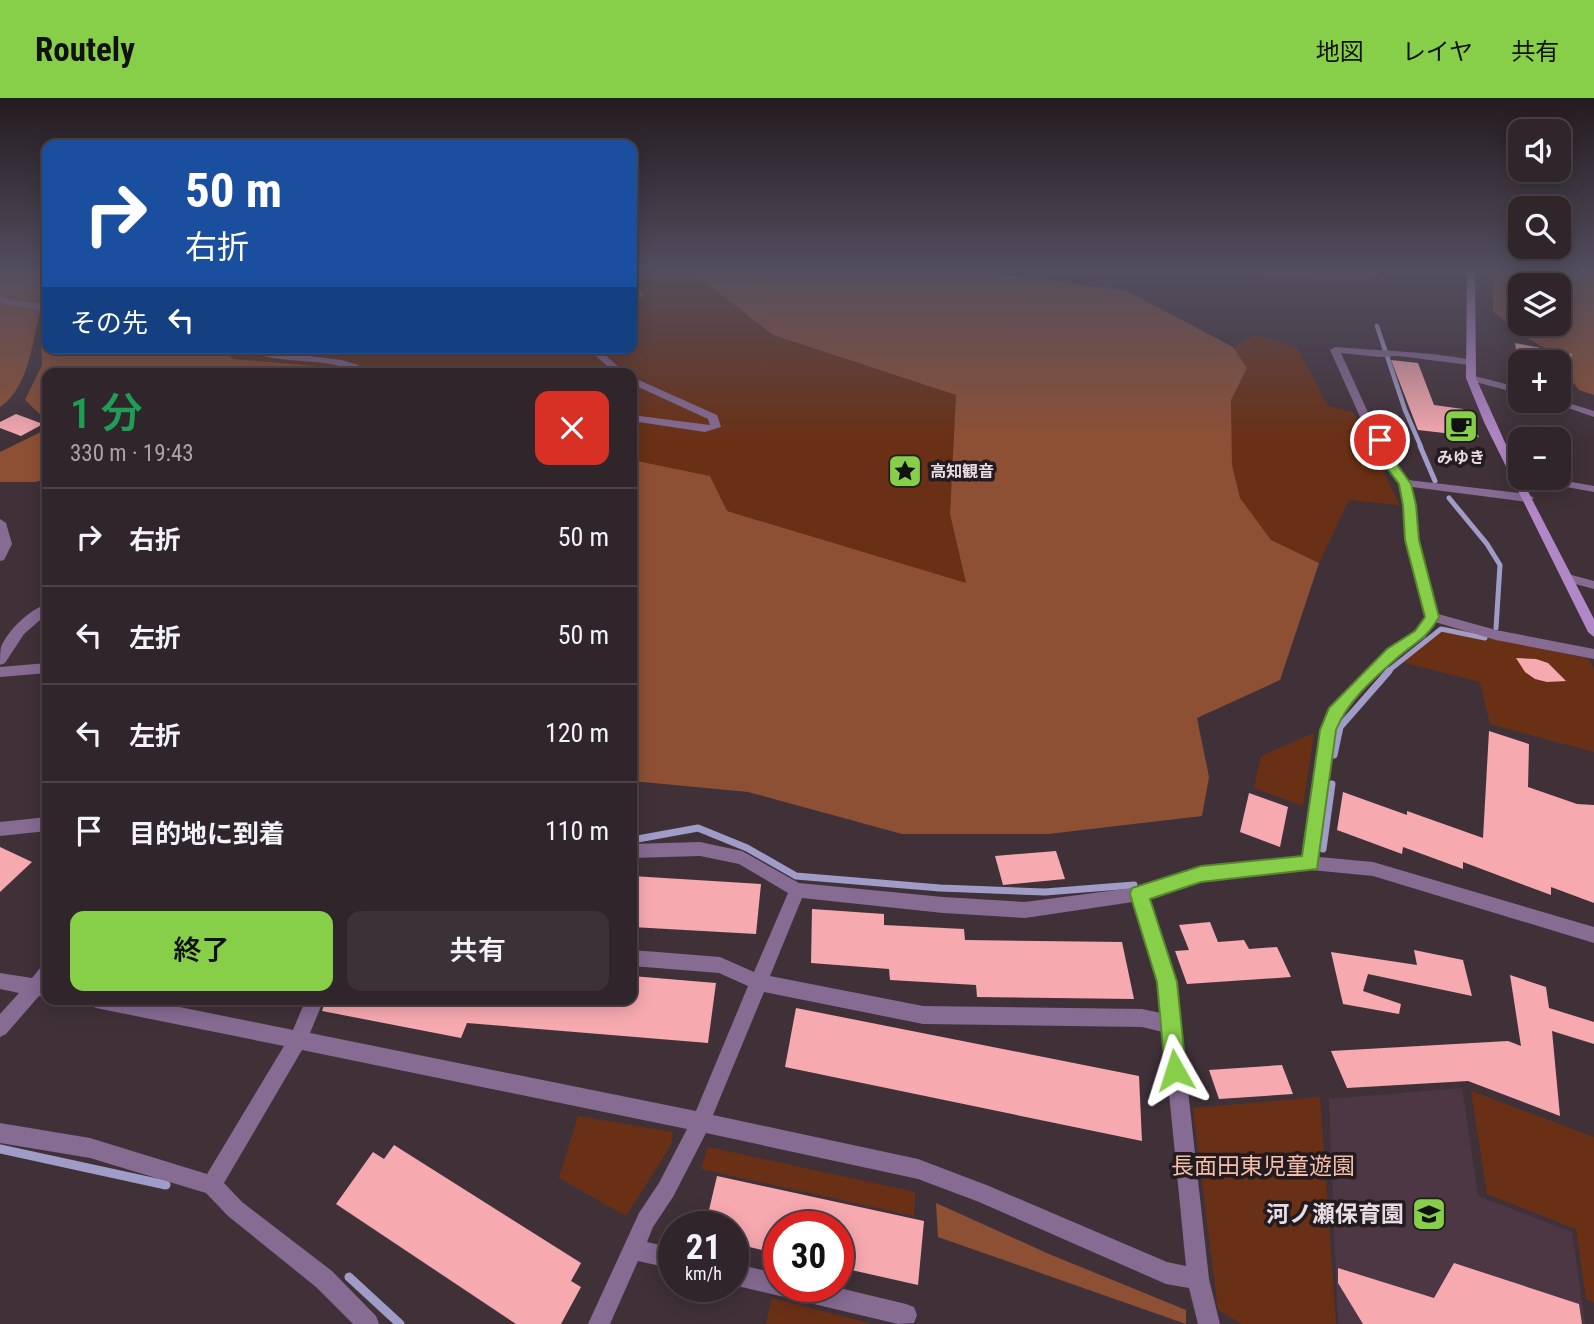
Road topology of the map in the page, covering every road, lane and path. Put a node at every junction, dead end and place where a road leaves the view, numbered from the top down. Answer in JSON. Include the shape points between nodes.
{"nodes":[{"id":1,"x":1470,"y":327,"type":"edge"},
{"id":2,"x":279,"y":354,"type":"edge"},
{"id":3,"x":598,"y":354,"type":"edge"},
{"id":4,"x":1469,"y":362,"type":"junction"},
{"id":5,"x":358,"y":368,"type":"edge"},
{"id":6,"x":615,"y":368,"type":"edge"},
{"id":7,"x":1471,"y":379,"type":"junction"},
{"id":8,"x":637,"y":383,"type":"edge"},
{"id":9,"x":1508,"y":387,"type":"edge"},
{"id":10,"x":1571,"y":407,"type":"edge"},
{"id":11,"x":1594,"y":414,"type":"edge"},
{"id":12,"x":637,"y":419,"type":"edge"},
{"id":13,"x":1405,"y":484,"type":"junction"},
{"id":14,"x":1571,"y":485,"type":"edge"},
{"id":15,"x":1594,"y":489,"type":"edge"},
{"id":16,"x":1528,"y":498,"type":"junction"},
{"id":17,"x":0,"y":523,"type":"edge"},
{"id":18,"x":0,"y":557,"type":"edge"},
{"id":19,"x":1568,"y":578,"type":"junction"},
{"id":20,"x":1594,"y":585,"type":"edge"},
{"id":21,"x":42,"y":611,"type":"edge"},
{"id":22,"x":1432,"y":617,"type":"junction"},
{"id":23,"x":1594,"y":632,"type":"edge"},
{"id":24,"x":1594,"y":654,"type":"edge"},
{"id":25,"x":0,"y":660,"type":"edge"},
{"id":26,"x":42,"y":668,"type":"edge"},
{"id":27,"x":0,"y":671,"type":"edge"},
{"id":28,"x":42,"y":825,"type":"edge"},
{"id":29,"x":0,"y":830,"type":"edge"},
{"id":30,"x":637,"y":851,"type":"edge"},
{"id":31,"x":1311,"y":863,"type":"junction"},
{"id":32,"x":797,"y":890,"type":"junction"},
{"id":33,"x":1139,"y":894,"type":"junction"},
{"id":34,"x":1594,"y":935,"type":"edge"},
{"id":35,"x":637,"y":958,"type":"edge"},
{"id":36,"x":0,"y":981,"type":"edge"},
{"id":37,"x":42,"y":983,"type":"edge"},
{"id":38,"x":760,"y":983,"type":"junction"},
{"id":39,"x":42,"y":984,"type":"edge"},
{"id":40,"x":126,"y":1005,"type":"edge"},
{"id":41,"x":313,"y":1005,"type":"edge"},
{"id":42,"x":1170,"y":1024,"type":"junction"},
{"id":43,"x":0,"y":1028,"type":"edge"},
{"id":44,"x":298,"y":1040,"type":"junction"},
{"id":45,"x":701,"y":1122,"type":"junction"},
{"id":46,"x":0,"y":1133,"type":"edge"},
{"id":47,"x":212,"y":1185,"type":"junction"},
{"id":48,"x":632,"y":1250,"type":"junction"},
{"id":49,"x":658,"y":1256,"type":"edge"},
{"id":50,"x":1198,"y":1279,"type":"junction"},
{"id":51,"x":852,"y":1302,"type":"edge"},
{"id":52,"x":906,"y":1315,"type":"dead end"},
{"id":53,"x":368,"y":1324,"type":"edge"},
{"id":54,"x":599,"y":1324,"type":"edge"},
{"id":55,"x":1209,"y":1324,"type":"edge"}],
"edges":[{"from":1,"to":4,"type":"street"},
{"from":2,"to":5,"type":"street"},
{"from":3,"to":6,"type":"street"},
{"from":4,"to":7,"type":"street"},
{"from":4,"to":13,"type":"street","via":[[1335,350],[1366,419]]},
{"from":7,"to":9,"type":"street"},
{"from":7,"to":16,"type":"street"},
{"from":8,"to":12,"type":"street","via":[[713,417],[717,423],[705,429]]},
{"from":10,"to":11,"type":"street"},
{"from":13,"to":16,"type":"street"},
{"from":13,"to":22,"type":"street","via":[[1412,540]]},
{"from":14,"to":15,"type":"street"},
{"from":16,"to":19,"type":"street"},
{"from":17,"to":18,"type":"street","via":[[8,540]]},
{"from":19,"to":20,"type":"street"},
{"from":19,"to":23,"type":"street"},
{"from":21,"to":25,"type":"street","via":[[29,618]]},
{"from":22,"to":24,"type":"street"},
{"from":22,"to":31,"type":"street","via":[[1420,635],[1392,653],[1337,708],[1328,730]]},
{"from":26,"to":27,"type":"street"},
{"from":28,"to":29,"type":"street"},
{"from":30,"to":32,"type":"street","via":[[699,849],[741,858]]},
{"from":31,"to":33,"type":"street","via":[[1201,874]]},
{"from":31,"to":34,"type":"street","via":[[1373,869]]},
{"from":32,"to":33,"type":"street","via":[[1025,909]]},
{"from":32,"to":38,"type":"street"},
{"from":33,"to":42,"type":"street","via":[[1167,982]]},
{"from":35,"to":38,"type":"street","via":[[720,965]]},
{"from":36,"to":37,"type":"street"},
{"from":38,"to":42,"type":"street","via":[[923,1015],[1142,1018]]},
{"from":38,"to":45,"type":"street"},
{"from":39,"to":43,"type":"street"},
{"from":40,"to":44,"type":"street"},
{"from":41,"to":44,"type":"street"},
{"from":42,"to":50,"type":"street"},
{"from":44,"to":45,"type":"street"},
{"from":44,"to":47,"type":"street"},
{"from":45,"to":48,"type":"street"},
{"from":45,"to":50,"type":"street","via":[[918,1169],[1166,1273]]},
{"from":46,"to":47,"type":"street","via":[[90,1148]]},
{"from":47,"to":53,"type":"street","via":[[235,1209],[324,1279]]},
{"from":48,"to":49,"type":"street"},
{"from":48,"to":54,"type":"street"},
{"from":50,"to":55,"type":"street"},
{"from":51,"to":52,"type":"street"}]}
